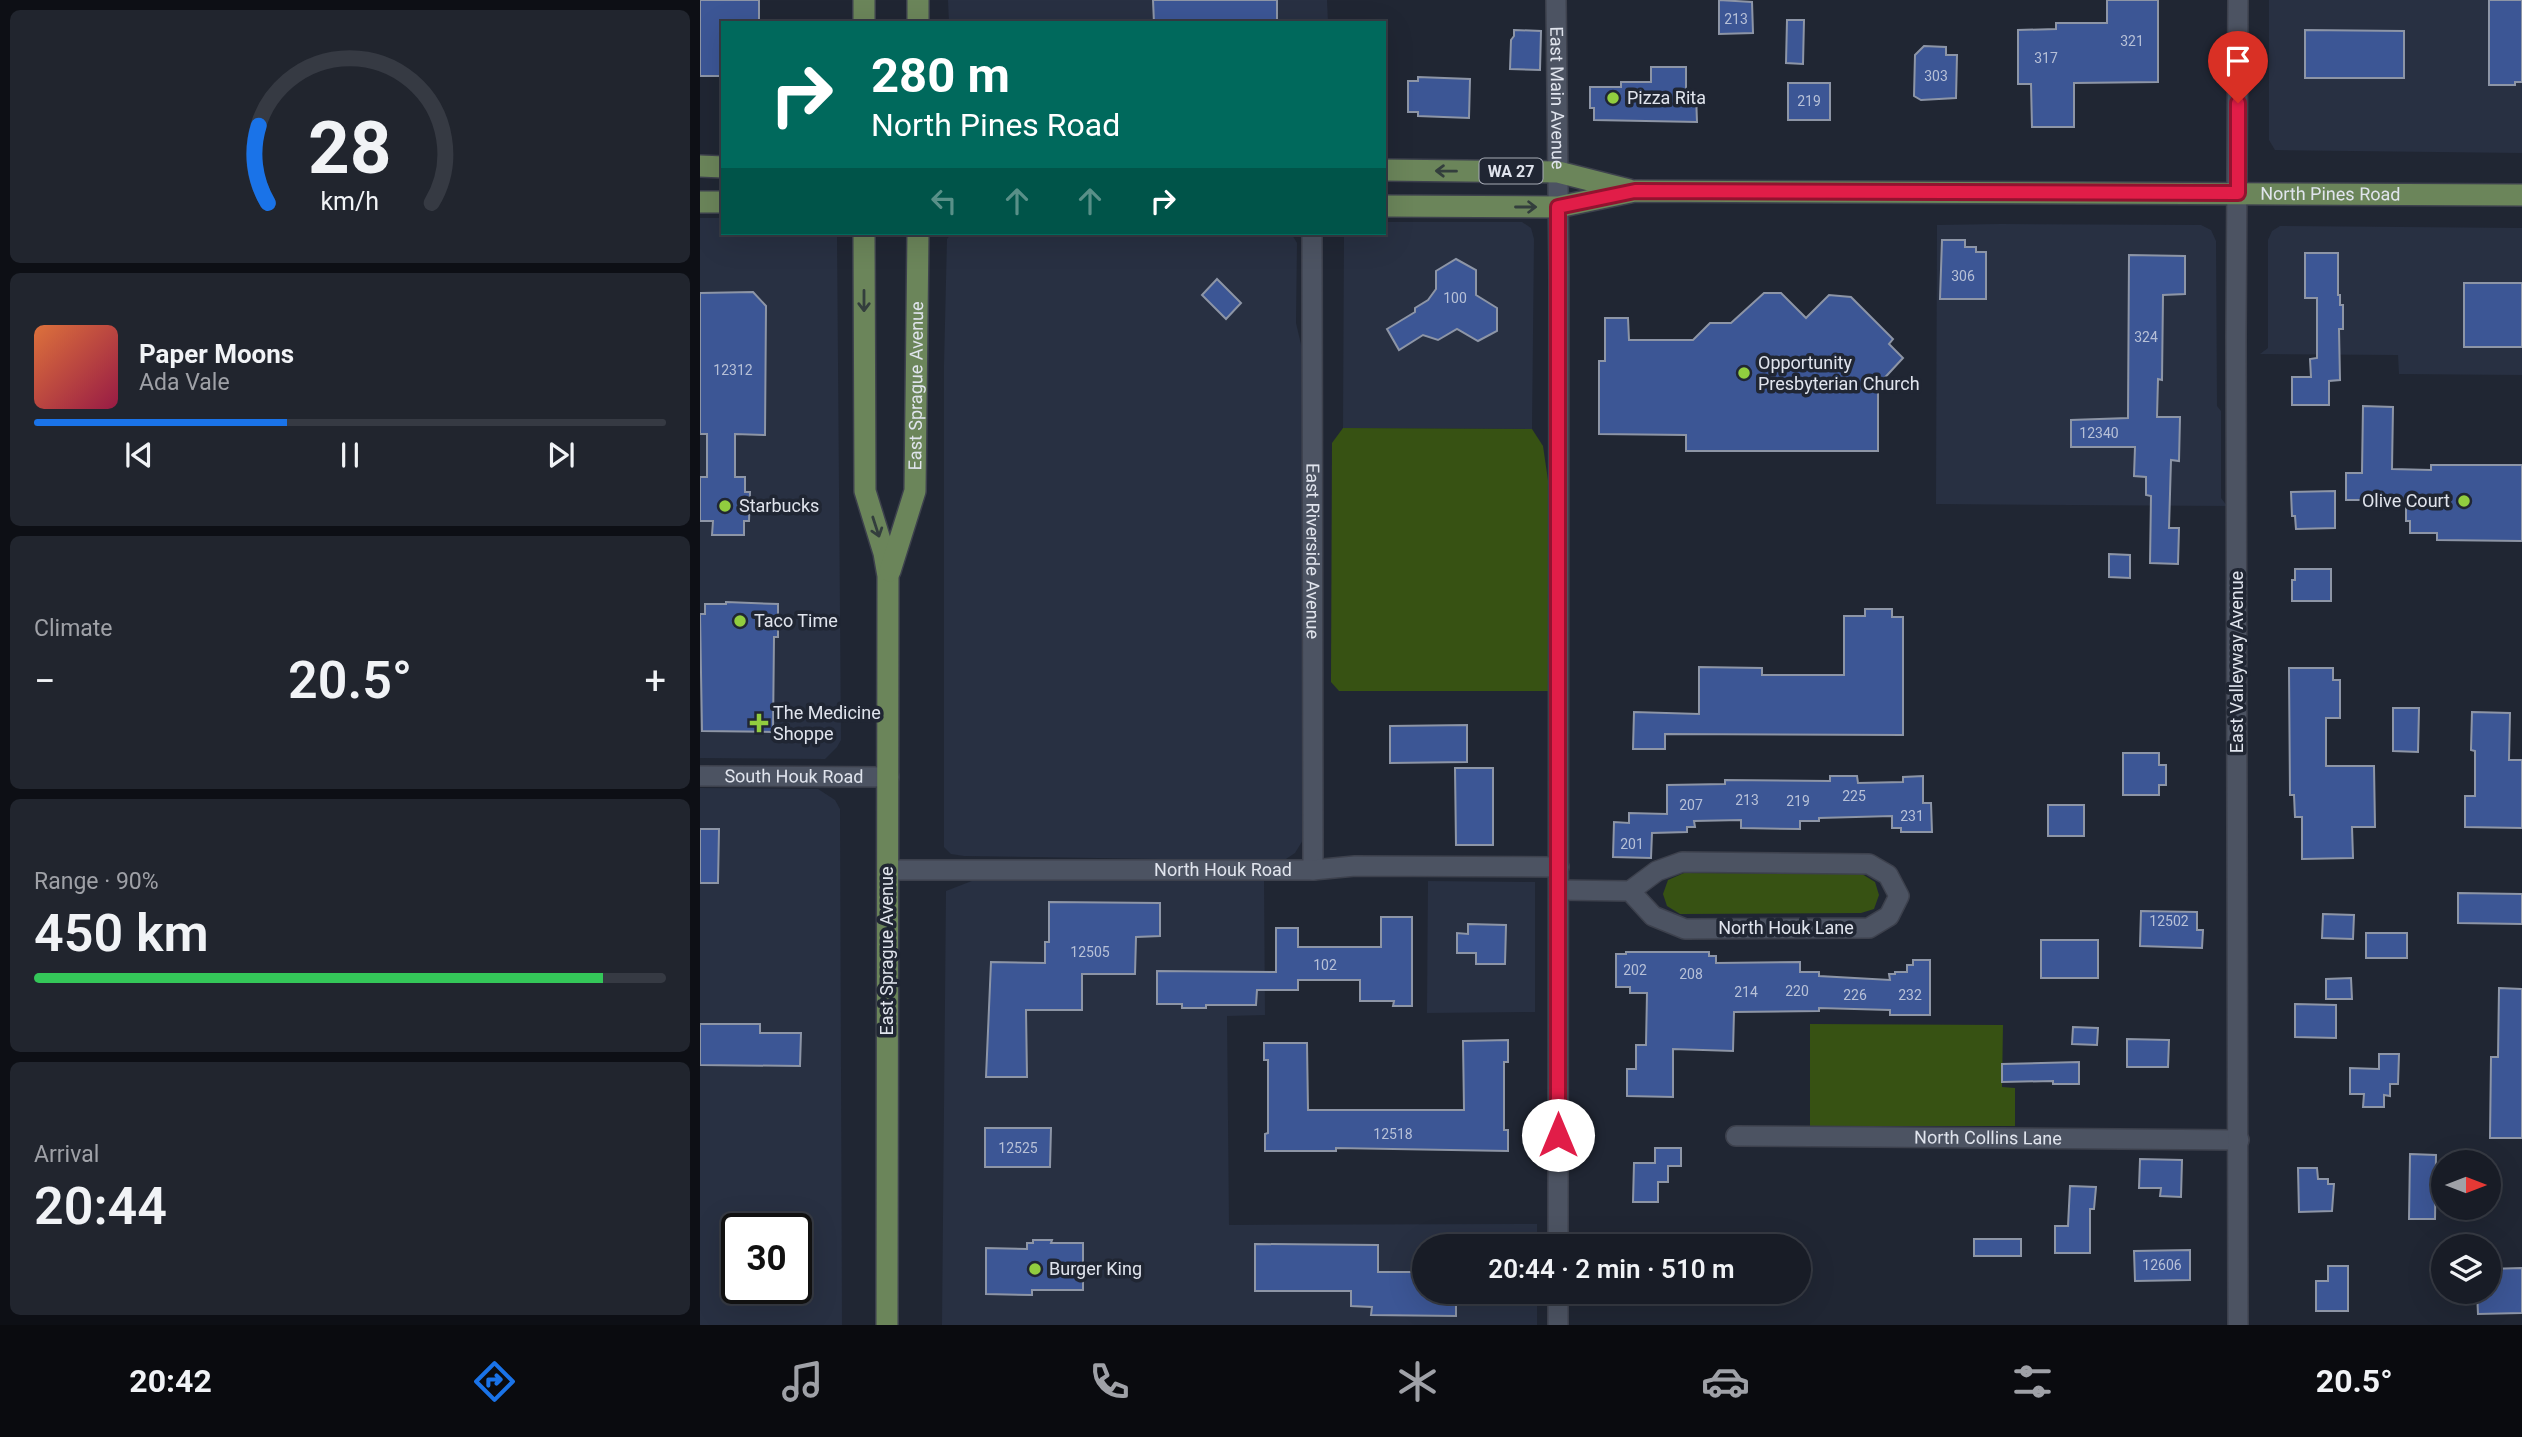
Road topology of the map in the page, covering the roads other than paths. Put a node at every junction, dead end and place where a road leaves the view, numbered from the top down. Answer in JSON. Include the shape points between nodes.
{"nodes":[{"id":1,"x":863,"y":0,"type":"edge"},
{"id":2,"x":918,"y":0,"type":"edge"},
{"id":3,"x":1556,"y":0,"type":"edge"},
{"id":4,"x":2238,"y":0,"type":"edge"},
{"id":5,"x":863,"y":21,"type":"edge"},
{"id":6,"x":918,"y":21,"type":"edge"},
{"id":7,"x":700,"y":166,"type":"edge"},
{"id":8,"x":721,"y":166,"type":"edge"},
{"id":9,"x":1386,"y":170,"type":"edge"},
{"id":10,"x":1558,"y":172,"type":"junction"},
{"id":11,"x":1635,"y":191,"type":"junction"},
{"id":12,"x":2238,"y":193,"type":"junction"},
{"id":13,"x":2522,"y":195,"type":"edge"},
{"id":14,"x":700,"y":202,"type":"edge"},
{"id":15,"x":721,"y":202,"type":"edge"},
{"id":16,"x":1386,"y":206,"type":"edge"},
{"id":17,"x":1558,"y":207,"type":"junction"},
{"id":18,"x":864,"y":235,"type":"edge"},
{"id":19,"x":918,"y":235,"type":"edge"},
{"id":20,"x":1312,"y":235,"type":"edge"},
{"id":21,"x":888,"y":576,"type":"junction"},
{"id":22,"x":700,"y":776,"type":"edge"},
{"id":23,"x":889,"y":777,"type":"junction"},
{"id":24,"x":1559,"y":867,"type":"junction"},
{"id":25,"x":887,"y":870,"type":"junction"},
{"id":26,"x":1313,"y":870,"type":"junction"},
{"id":27,"x":1559,"y":890,"type":"junction"},
{"id":28,"x":1630,"y":891,"type":"junction"},
{"id":29,"x":1736,"y":1136,"type":"dead end"},
{"id":30,"x":2239,"y":1140,"type":"junction"},
{"id":31,"x":1558,"y":1234,"type":"edge"},
{"id":32,"x":1558,"y":1304,"type":"edge"},
{"id":33,"x":887,"y":1325,"type":"edge"},
{"id":34,"x":1558,"y":1325,"type":"edge"},
{"id":35,"x":2238,"y":1325,"type":"edge"}],
"edges":[{"from":1,"to":5,"type":"main road"},
{"from":2,"to":6,"type":"main road"},
{"from":3,"to":10,"type":"street","name":"East Main Avenue"},
{"from":4,"to":12,"type":"street","name":"East Valleyway Avenue"},
{"from":7,"to":8,"type":"main road"},
{"from":10,"to":9,"type":"main road","name":"North Pines Road","number":"WA 27","one_way":true},
{"from":10,"to":11,"type":"main road","name":"North Pines Road","number":"WA 27"},
{"from":10,"to":17,"type":"street","name":"East Main Avenue"},
{"from":11,"to":12,"type":"main road","name":"North Pines Road","number":"WA 27"},
{"from":11,"to":17,"type":"main road","name":"North Pines Road","number":"WA 27"},
{"from":12,"to":13,"type":"main road","name":"North Pines Road","number":"WA 27"},
{"from":12,"to":30,"type":"street","name":"East Valleyway Avenue"},
{"from":14,"to":15,"type":"main road"},
{"from":16,"to":17,"type":"main road","name":"North Pines Road","number":"WA 27","one_way":true},
{"from":17,"to":24,"type":"street","name":"East Main Avenue"},
{"from":18,"to":21,"type":"main road","name":"East Sprague Avenue","one_way":true,"via":[[865,491]]},
{"from":19,"to":21,"type":"main road","name":"East Sprague Avenue","via":[[915,491]]},
{"from":20,"to":26,"type":"street","name":"East Riverside Avenue"},
{"from":21,"to":23,"type":"main road","name":"East Sprague Avenue"},
{"from":22,"to":23,"type":"street","name":"South Houk Road"},
{"from":23,"to":25,"type":"main road","name":"East Sprague Avenue"},
{"from":24,"to":26,"type":"street","name":"North Houk Road"},
{"from":24,"to":27,"type":"street","name":"East Main Avenue"},
{"from":25,"to":26,"type":"street","name":"North Houk Road"},
{"from":25,"to":33,"type":"main road","name":"East Sprague Avenue"},
{"from":27,"to":28,"type":"street"},
{"from":27,"to":31,"type":"street","name":"East Main Avenue"},
{"from":28,"to":28,"type":"street","name":"North Houk Lane","via":[[1657,871],[1682,862],[1869,864],[1888,875],[1899,896],[1889,916],[1868,928],[1685,929],[1653,916]]},
{"from":29,"to":30,"type":"street","name":"North Collins Lane"},
{"from":30,"to":35,"type":"street","name":"East Valleyway Avenue"},
{"from":32,"to":34,"type":"street"}]}
